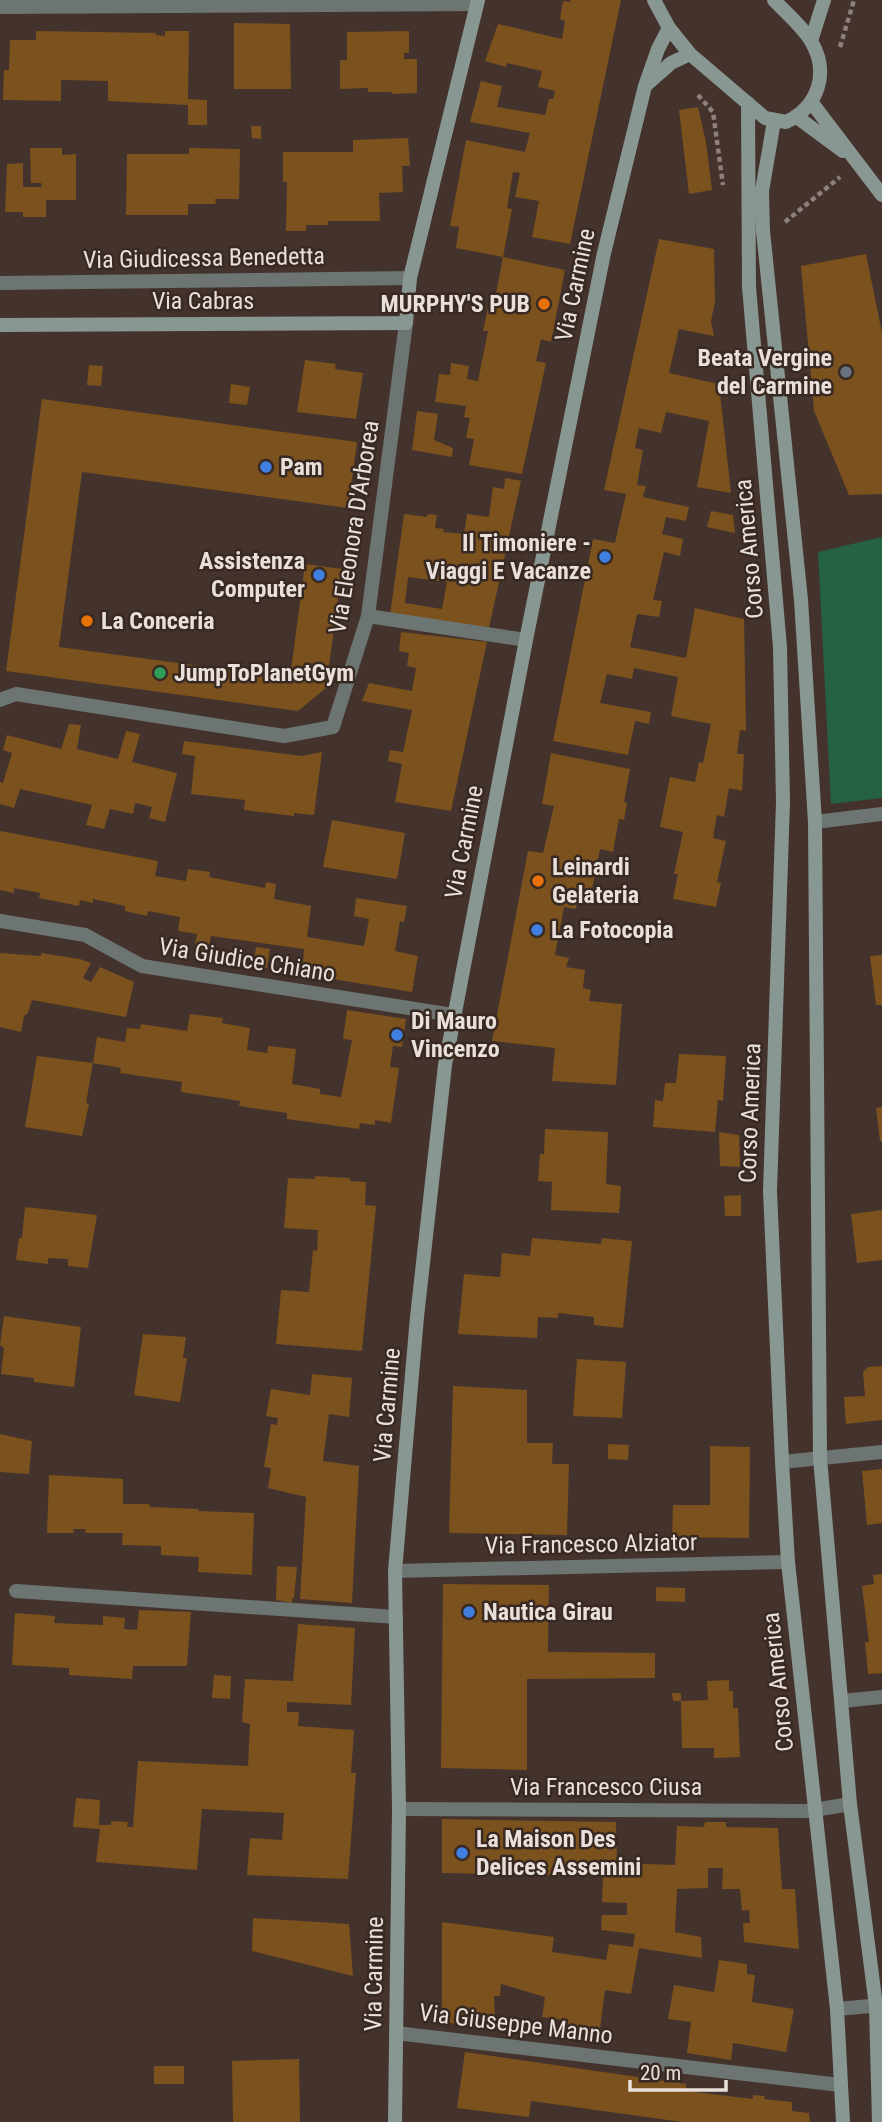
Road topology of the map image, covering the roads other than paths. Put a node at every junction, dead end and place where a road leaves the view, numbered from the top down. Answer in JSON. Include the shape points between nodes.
{"nodes":[{"id":1,"x":654,"y":0,"type":"edge"},
{"id":2,"x":774,"y":0,"type":"edge"},
{"id":3,"x":824,"y":0,"type":"edge"},
{"id":4,"x":477,"y":2,"type":"edge"},
{"id":5,"x":0,"y":7,"type":"edge"},
{"id":6,"x":670,"y":28,"type":"junction"},
{"id":7,"x":811,"y":41,"type":"junction"},
{"id":8,"x":690,"y":54,"type":"junction"},
{"id":9,"x":645,"y":86,"type":"junction"},
{"id":10,"x":748,"y":103,"type":"junction"},
{"id":11,"x":812,"y":103,"type":"junction"},
{"id":12,"x":797,"y":117,"type":"junction"},
{"id":13,"x":774,"y":121,"type":"junction"},
{"id":14,"x":858,"y":162,"type":"junction"},
{"id":15,"x":882,"y":195,"type":"edge"},
{"id":16,"x":410,"y":278,"type":"junction"},
{"id":17,"x":0,"y":283,"type":"edge"},
{"id":18,"x":406,"y":323,"type":"junction"},
{"id":19,"x":0,"y":325,"type":"edge"},
{"id":20,"x":368,"y":615,"type":"junction"},
{"id":21,"x":526,"y":640,"type":"junction"},
{"id":22,"x":0,"y":699,"type":"edge"},
{"id":23,"x":882,"y":814,"type":"edge"},
{"id":24,"x":815,"y":822,"type":"junction"},
{"id":25,"x":0,"y":921,"type":"edge"},
{"id":26,"x":453,"y":1015,"type":"junction"},
{"id":27,"x":882,"y":1452,"type":"edge"},
{"id":28,"x":820,"y":1458,"type":"junction"},
{"id":29,"x":782,"y":1462,"type":"junction"},
{"id":30,"x":788,"y":1562,"type":"junction"},
{"id":31,"x":395,"y":1570,"type":"junction"},
{"id":32,"x":16,"y":1591,"type":"dead end"},
{"id":33,"x":396,"y":1616,"type":"junction"},
{"id":34,"x":882,"y":1697,"type":"edge"},
{"id":35,"x":842,"y":1701,"type":"junction"},
{"id":36,"x":850,"y":1804,"type":"junction"},
{"id":37,"x":399,"y":1810,"type":"junction"},
{"id":38,"x":814,"y":1810,"type":"junction"},
{"id":39,"x":879,"y":2005,"type":"edge"},
{"id":40,"x":837,"y":2009,"type":"junction"},
{"id":41,"x":396,"y":2033,"type":"junction"},
{"id":42,"x":840,"y":2085,"type":"junction"},
{"id":43,"x":395,"y":2122,"type":"edge"},
{"id":44,"x":843,"y":2122,"type":"edge"},
{"id":45,"x":879,"y":2122,"type":"edge"}],
"edges":[{"from":1,"to":6,"type":"street"},
{"from":2,"to":7,"type":"street"},
{"from":3,"to":7,"type":"street"},
{"from":4,"to":5,"type":"street"},
{"from":4,"to":16,"type":"street","name":"Via Eleonora D'Arborea"},
{"from":6,"to":8,"type":"street"},
{"from":6,"to":9,"type":"street","name":"Via Carmine"},
{"from":7,"to":11,"type":"street","via":[[820,75]]},
{"from":8,"to":9,"type":"street","via":[[671,63]]},
{"from":8,"to":10,"type":"street"},
{"from":9,"to":21,"type":"street","name":"Via Carmine","via":[[604,253]]},
{"from":10,"to":13,"type":"street"},
{"from":10,"to":29,"type":"street","name":"Corso America","via":[[749,286],[780,659],[783,802],[770,1191]]},
{"from":11,"to":12,"type":"street"},
{"from":11,"to":14,"type":"street"},
{"from":12,"to":13,"type":"street"},
{"from":12,"to":14,"type":"street"},
{"from":13,"to":24,"type":"street","name":"Corso America","via":[[762,191],[763,231],[801,600]]},
{"from":14,"to":15,"type":"street"},
{"from":16,"to":17,"type":"street","name":"Via Giudicessa Benedetta"},
{"from":16,"to":18,"type":"street","name":"Via Eleonora D'Arborea"},
{"from":18,"to":19,"type":"street","name":"Via Cabras"},
{"from":18,"to":20,"type":"street","name":"Via Eleonora D'Arborea"},
{"from":20,"to":21,"type":"street"},
{"from":20,"to":22,"type":"street","name":"Via Eleonora D'Arborea","via":[[334,727],[284,736],[16,694]]},
{"from":21,"to":26,"type":"street","name":"Via Carmine"},
{"from":23,"to":24,"type":"street"},
{"from":24,"to":28,"type":"street","name":"Corso America"},
{"from":25,"to":26,"type":"street","name":"Via Giudice Chiano","via":[[85,935],[142,966]]},
{"from":26,"to":31,"type":"street","name":"Via Carmine","via":[[417,1317]]},
{"from":27,"to":28,"type":"street"},
{"from":28,"to":29,"type":"street"},
{"from":28,"to":35,"type":"street","name":"Corso America"},
{"from":29,"to":30,"type":"street","name":"Corso America"},
{"from":30,"to":31,"type":"street","name":"Via Francesco Alziator"},
{"from":30,"to":38,"type":"street","name":"Corso America"},
{"from":31,"to":33,"type":"street","name":"Via Carmine"},
{"from":32,"to":33,"type":"street"},
{"from":33,"to":37,"type":"street","name":"Via Carmine"},
{"from":34,"to":35,"type":"street"},
{"from":35,"to":36,"type":"street","name":"Corso America"},
{"from":36,"to":38,"type":"street","name":"Via Francesco Ciusa"},
{"from":36,"to":39,"type":"street","name":"Corso America"},
{"from":37,"to":38,"type":"street","name":"Via Francesco Ciusa"},
{"from":37,"to":41,"type":"street","name":"Via Carmine"},
{"from":38,"to":40,"type":"street","name":"Corso America"},
{"from":39,"to":40,"type":"street"},
{"from":39,"to":45,"type":"street","name":"Corso America"},
{"from":40,"to":42,"type":"street","name":"Corso America"},
{"from":41,"to":42,"type":"street","name":"Via Giuseppe Manno"},
{"from":41,"to":43,"type":"street","name":"Via Carmine"},
{"from":42,"to":44,"type":"street","name":"Corso America"}]}
